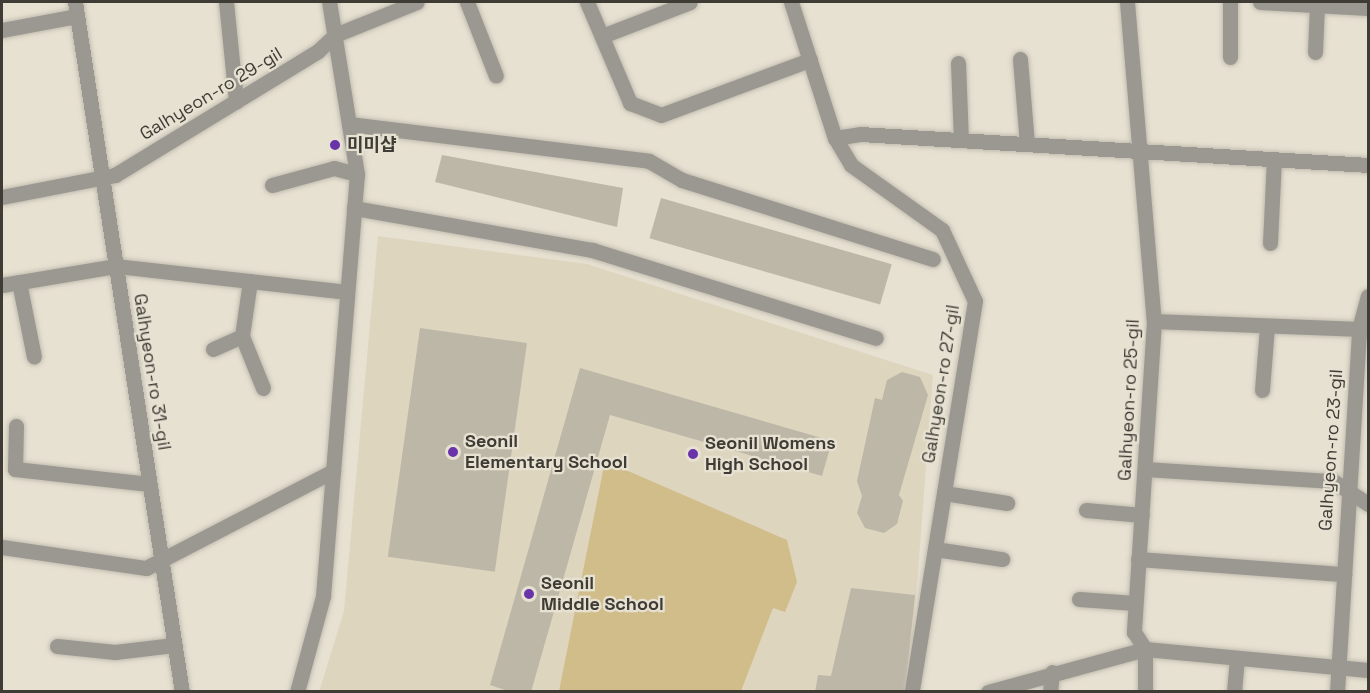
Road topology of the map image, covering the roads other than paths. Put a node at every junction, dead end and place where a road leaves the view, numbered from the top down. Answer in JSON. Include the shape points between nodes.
{"nodes":[{"id":1,"x":226,"y":2,"type":"edge"},
{"id":2,"x":329,"y":2,"type":"edge"},
{"id":3,"x":417,"y":2,"type":"edge"},
{"id":4,"x":467,"y":2,"type":"edge"},
{"id":5,"x":587,"y":2,"type":"edge"},
{"id":6,"x":690,"y":2,"type":"edge"},
{"id":7,"x":791,"y":2,"type":"edge"},
{"id":8,"x":1127,"y":2,"type":"edge"},
{"id":9,"x":1230,"y":2,"type":"edge"},
{"id":10,"x":1260,"y":2,"type":"edge"},
{"id":11,"x":1317,"y":5,"type":"junction"},
{"id":12,"x":1368,"y":8,"type":"edge"},
{"id":13,"x":76,"y":9,"type":"edge"},
{"id":14,"x":2,"y":30,"type":"edge"},
{"id":15,"x":335,"y":35,"type":"junction"},
{"id":16,"x":602,"y":36,"type":"junction"},
{"id":17,"x":1315,"y":52,"type":"dead end"},
{"id":18,"x":1230,"y":57,"type":"dead end"},
{"id":19,"x":1020,"y":59,"type":"dead end"},
{"id":20,"x":810,"y":60,"type":"junction"},
{"id":21,"x":958,"y":63,"type":"dead end"},
{"id":22,"x":496,"y":76,"type":"dead end"},
{"id":23,"x":236,"y":101,"type":"junction"},
{"id":24,"x":349,"y":124,"type":"junction"},
{"id":25,"x":835,"y":138,"type":"junction"},
{"id":26,"x":962,"y":140,"type":"junction"},
{"id":27,"x":1027,"y":144,"type":"junction"},
{"id":28,"x":1140,"y":150,"type":"junction"},
{"id":29,"x":1270,"y":158,"type":"junction"},
{"id":30,"x":1368,"y":165,"type":"edge"},
{"id":31,"x":357,"y":174,"type":"junction"},
{"id":32,"x":102,"y":179,"type":"junction"},
{"id":33,"x":272,"y":184,"type":"dead end"},
{"id":34,"x":2,"y":197,"type":"edge"},
{"id":35,"x":354,"y":208,"type":"junction"},
{"id":36,"x":1270,"y":243,"type":"dead end"},
{"id":37,"x":933,"y":259,"type":"dead end"},
{"id":38,"x":116,"y":266,"type":"junction"},
{"id":39,"x":250,"y":281,"type":"junction"},
{"id":40,"x":19,"y":282,"type":"junction"},
{"id":41,"x":2,"y":285,"type":"edge"},
{"id":42,"x":347,"y":292,"type":"junction"},
{"id":43,"x":1368,"y":296,"type":"edge"},
{"id":44,"x":1154,"y":321,"type":"junction"},
{"id":45,"x":1267,"y":327,"type":"junction"},
{"id":46,"x":1364,"y":329,"type":"edge"},
{"id":47,"x":242,"y":336,"type":"junction"},
{"id":48,"x":876,"y":338,"type":"dead end"},
{"id":49,"x":213,"y":349,"type":"dead end"},
{"id":50,"x":34,"y":357,"type":"dead end"},
{"id":51,"x":263,"y":388,"type":"dead end"},
{"id":52,"x":1262,"y":390,"type":"dead end"},
{"id":53,"x":16,"y":426,"type":"dead end"},
{"id":54,"x":1145,"y":469,"type":"junction"},
{"id":55,"x":333,"y":471,"type":"junction"},
{"id":56,"x":149,"y":484,"type":"junction"},
{"id":57,"x":1347,"y":489,"type":"junction"},
{"id":58,"x":944,"y":493,"type":"junction"},
{"id":59,"x":1007,"y":503,"type":"dead end"},
{"id":60,"x":1368,"y":504,"type":"edge"},
{"id":61,"x":1086,"y":510,"type":"dead end"},
{"id":62,"x":1142,"y":515,"type":"junction"},
{"id":63,"x":2,"y":547,"type":"edge"},
{"id":64,"x":935,"y":549,"type":"junction"},
{"id":65,"x":160,"y":559,"type":"junction"},
{"id":66,"x":1002,"y":559,"type":"dead end"},
{"id":67,"x":1138,"y":559,"type":"junction"},
{"id":68,"x":1344,"y":574,"type":"junction"},
{"id":69,"x":1079,"y":599,"type":"dead end"},
{"id":70,"x":1136,"y":603,"type":"junction"},
{"id":71,"x":174,"y":645,"type":"junction"},
{"id":72,"x":57,"y":646,"type":"dead end"},
{"id":73,"x":1145,"y":649,"type":"junction"},
{"id":74,"x":1237,"y":658,"type":"junction"},
{"id":75,"x":1339,"y":668,"type":"junction"},
{"id":76,"x":1368,"y":670,"type":"edge"},
{"id":77,"x":1052,"y":672,"type":"junction"},
{"id":78,"x":182,"y":692,"type":"edge"},
{"id":79,"x":297,"y":692,"type":"edge"},
{"id":80,"x":912,"y":692,"type":"edge"},
{"id":81,"x":988,"y":692,"type":"edge"},
{"id":82,"x":1050,"y":692,"type":"edge"},
{"id":83,"x":1145,"y":692,"type":"edge"},
{"id":84,"x":1234,"y":692,"type":"edge"},
{"id":85,"x":1337,"y":692,"type":"edge"}],
"edges":[{"from":1,"to":23,"type":"street"},
{"from":2,"to":15,"type":"street"},
{"from":3,"to":15,"type":"street","name":"Galhyeon-ro 29-gil"},
{"from":4,"to":22,"type":"street"},
{"from":5,"to":16,"type":"street"},
{"from":6,"to":16,"type":"street"},
{"from":7,"to":20,"type":"street","name":"Galhyeon-ro 27-gil"},
{"from":8,"to":28,"type":"street","name":"Galhyeon-ro 25-gil"},
{"from":9,"to":18,"type":"street"},
{"from":10,"to":11,"type":"street"},
{"from":11,"to":12,"type":"street"},
{"from":11,"to":17,"type":"street"},
{"from":13,"to":14,"type":"street","name":"Galhyeon-ro 31-gil"},
{"from":13,"to":32,"type":"street","name":"Galhyeon-ro 31-gil"},
{"from":15,"to":23,"type":"street","name":"Galhyeon-ro 29-gil"},
{"from":15,"to":24,"type":"street"},
{"from":16,"to":20,"type":"street","via":[[630,104],[661,115]]},
{"from":19,"to":27,"type":"street"},
{"from":20,"to":25,"type":"street","name":"Galhyeon-ro 27-gil"},
{"from":21,"to":26,"type":"street"},
{"from":23,"to":32,"type":"street","name":"Galhyeon-ro 29-gil"},
{"from":24,"to":31,"type":"street"},
{"from":24,"to":37,"type":"street","via":[[649,161],[682,180]]},
{"from":25,"to":26,"type":"street"},
{"from":25,"to":58,"type":"street","name":"Galhyeon-ro 27-gil","via":[[851,165],[942,230],[975,301]]},
{"from":26,"to":27,"type":"street"},
{"from":27,"to":28,"type":"street"},
{"from":28,"to":29,"type":"street"},
{"from":28,"to":44,"type":"street","name":"Galhyeon-ro 25-gil"},
{"from":29,"to":30,"type":"street"},
{"from":29,"to":36,"type":"street"},
{"from":31,"to":33,"type":"street","via":[[334,168]]},
{"from":31,"to":35,"type":"street"},
{"from":32,"to":34,"type":"street"},
{"from":32,"to":38,"type":"street","name":"Galhyeon-ro 31-gil"},
{"from":35,"to":42,"type":"street"},
{"from":35,"to":48,"type":"street","via":[[592,250]]},
{"from":38,"to":39,"type":"street"},
{"from":38,"to":40,"type":"street"},
{"from":38,"to":56,"type":"street","name":"Galhyeon-ro 31-gil"},
{"from":39,"to":42,"type":"street"},
{"from":39,"to":47,"type":"street"},
{"from":40,"to":41,"type":"street"},
{"from":40,"to":50,"type":"street"},
{"from":42,"to":55,"type":"street"},
{"from":43,"to":46,"type":"street","name":"Galhyeon-ro 23-gil"},
{"from":44,"to":45,"type":"street"},
{"from":44,"to":54,"type":"street","name":"Galhyeon-ro 25-gil"},
{"from":45,"to":46,"type":"street"},
{"from":45,"to":52,"type":"street"},
{"from":46,"to":57,"type":"street","name":"Galhyeon-ro 23-gil"},
{"from":47,"to":49,"type":"street"},
{"from":47,"to":51,"type":"street"},
{"from":53,"to":56,"type":"street","via":[[15,470]]},
{"from":54,"to":57,"type":"street","via":[[1333,481]]},
{"from":54,"to":62,"type":"street","name":"Galhyeon-ro 25-gil"},
{"from":55,"to":65,"type":"street"},
{"from":55,"to":79,"type":"street","via":[[323,596]]},
{"from":56,"to":65,"type":"street","name":"Galhyeon-ro 31-gil"},
{"from":57,"to":60,"type":"street"},
{"from":57,"to":68,"type":"street","name":"Galhyeon-ro 23-gil"},
{"from":58,"to":59,"type":"street"},
{"from":58,"to":64,"type":"street","name":"Galhyeon-ro 27-gil"},
{"from":61,"to":62,"type":"street"},
{"from":62,"to":67,"type":"street","name":"Galhyeon-ro 25-gil"},
{"from":63,"to":65,"type":"street","via":[[146,568]]},
{"from":64,"to":66,"type":"street"},
{"from":64,"to":80,"type":"street","name":"Galhyeon-ro 27-gil"},
{"from":65,"to":71,"type":"street","name":"Galhyeon-ro 31-gil"},
{"from":67,"to":68,"type":"street"},
{"from":67,"to":70,"type":"street","name":"Galhyeon-ro 25-gil"},
{"from":68,"to":75,"type":"street","name":"Galhyeon-ro 23-gil"},
{"from":69,"to":70,"type":"street"},
{"from":70,"to":73,"type":"street","name":"Galhyeon-ro 25-gil","via":[[1134,632]]},
{"from":71,"to":72,"type":"street","via":[[115,652]]},
{"from":71,"to":78,"type":"street","name":"Galhyeon-ro 31-gil"},
{"from":73,"to":74,"type":"street"},
{"from":73,"to":77,"type":"street"},
{"from":73,"to":83,"type":"street"},
{"from":74,"to":75,"type":"street"},
{"from":74,"to":84,"type":"street"},
{"from":75,"to":76,"type":"street"},
{"from":75,"to":85,"type":"street","name":"Galhyeon-ro 23-gil"},
{"from":77,"to":81,"type":"street"},
{"from":77,"to":82,"type":"street"}]}
